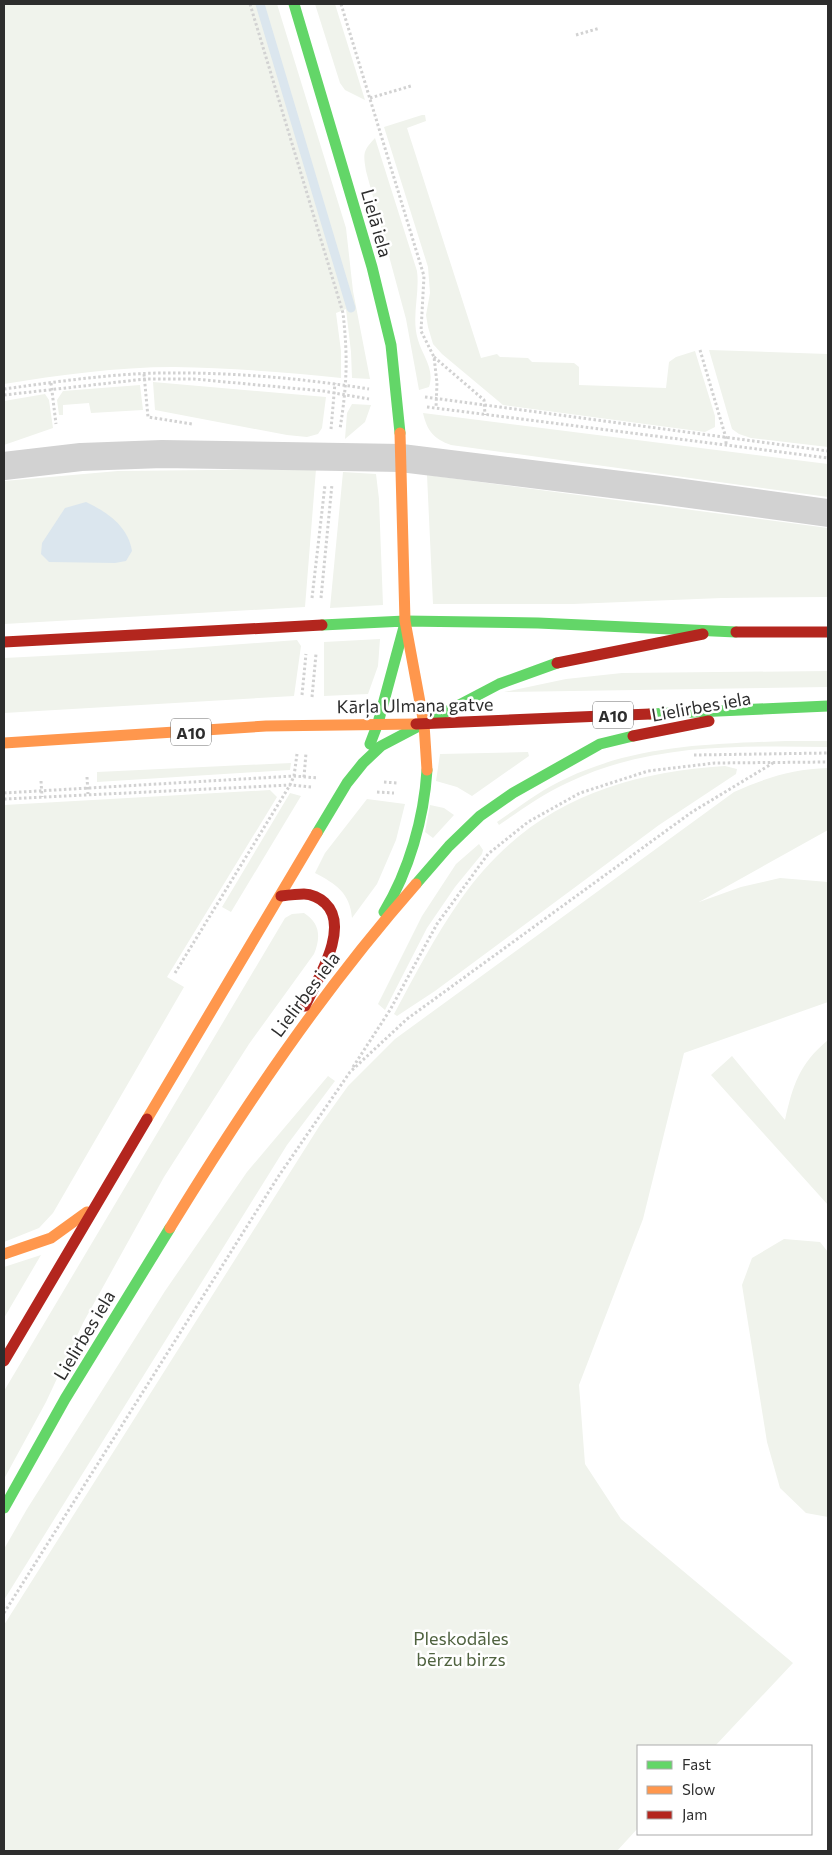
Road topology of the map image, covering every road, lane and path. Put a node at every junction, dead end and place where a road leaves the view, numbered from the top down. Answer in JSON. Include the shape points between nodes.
{"nodes":[{"id":1,"x":250,"y":4,"type":"edge"},
{"id":2,"x":294,"y":4,"type":"edge"},
{"id":3,"x":341,"y":4,"type":"edge"},
{"id":4,"x":600,"y":28,"type":"dead end"},
{"id":5,"x":576,"y":35,"type":"dead end"},
{"id":6,"x":411,"y":86,"type":"dead end"},
{"id":7,"x":370,"y":98,"type":"junction"},
{"id":8,"x":700,"y":350,"type":"dead end"},
{"id":9,"x":434,"y":357,"type":"junction"},
{"id":10,"x":144,"y":374,"type":"junction"},
{"id":11,"x":145,"y":379,"type":"junction"},
{"id":12,"x":51,"y":383,"type":"junction"},
{"id":13,"x":335,"y":383,"type":"junction"},
{"id":14,"x":346,"y":385,"type":"junction"},
{"id":15,"x":4,"y":390,"type":"edge"},
{"id":16,"x":52,"y":390,"type":"junction"},
{"id":17,"x":334,"y":392,"type":"junction"},
{"id":18,"x":4,"y":396,"type":"edge"},
{"id":19,"x":345,"y":396,"type":"junction"},
{"id":20,"x":397,"y":398,"type":"junction"},
{"id":21,"x":436,"y":399,"type":"junction"},
{"id":22,"x":485,"y":406,"type":"junction"},
{"id":23,"x":436,"y":408,"type":"junction"},
{"id":24,"x":486,"y":415,"type":"junction"},
{"id":25,"x":148,"y":416,"type":"dead end"},
{"id":26,"x":56,"y":424,"type":"dead end"},
{"id":27,"x":726,"y":438,"type":"junction"},
{"id":28,"x":726,"y":445,"type":"junction"},
{"id":29,"x":828,"y":451,"type":"edge"},
{"id":30,"x":332,"y":457,"type":"junction"},
{"id":31,"x":401,"y":458,"type":"junction"},
{"id":32,"x":828,"y":458,"type":"edge"},
{"id":33,"x":4,"y":466,"type":"edge"},
{"id":34,"x":828,"y":513,"type":"edge"},
{"id":35,"x":406,"y":621,"type":"junction"},
{"id":36,"x":319,"y":624,"type":"junction"},
{"id":37,"x":710,"y":632,"type":"junction"},
{"id":38,"x":828,"y":632,"type":"edge"},
{"id":39,"x":4,"y":642,"type":"edge"},
{"id":40,"x":802,"y":706,"type":"junction"},
{"id":41,"x":828,"y":706,"type":"edge"},
{"id":42,"x":378,"y":723,"type":"junction"},
{"id":43,"x":424,"y":724,"type":"junction"},
{"id":44,"x":309,"y":725,"type":"junction"},
{"id":45,"x":4,"y":743,"type":"edge"},
{"id":46,"x":828,"y":753,"type":"edge"},
{"id":47,"x":686,"y":756,"type":"dead end"},
{"id":48,"x":828,"y":762,"type":"edge"},
{"id":49,"x":773,"y":763,"type":"junction"},
{"id":50,"x":361,"y":767,"type":"junction"},
{"id":51,"x":304,"y":777,"type":"dead end"},
{"id":52,"x":87,"y":778,"type":"dead end"},
{"id":53,"x":41,"y":780,"type":"dead end"},
{"id":54,"x":290,"y":785,"type":"junction"},
{"id":55,"x":88,"y":788,"type":"junction"},
{"id":56,"x":343,"y":789,"type":"junction"},
{"id":57,"x":42,"y":791,"type":"junction"},
{"id":58,"x":4,"y":794,"type":"edge"},
{"id":59,"x":88,"y":794,"type":"junction"},
{"id":60,"x":424,"y":796,"type":"junction"},
{"id":61,"x":42,"y":797,"type":"junction"},
{"id":62,"x":4,"y":799,"type":"edge"},
{"id":63,"x":472,"y":824,"type":"junction"},
{"id":64,"x":495,"y":847,"type":"junction"},
{"id":65,"x":281,"y":896,"type":"junction"},
{"id":66,"x":371,"y":935,"type":"junction"},
{"id":67,"x":175,"y":973,"type":"dead end"},
{"id":68,"x":292,"y":1039,"type":"junction"},
{"id":69,"x":350,"y":1072,"type":"junction"},
{"id":70,"x":96,"y":1206,"type":"junction"},
{"id":71,"x":4,"y":1254,"type":"edge"},
{"id":72,"x":4,"y":1361,"type":"edge"},
{"id":73,"x":4,"y":1508,"type":"edge"},
{"id":74,"x":4,"y":1613,"type":"edge"}],
"edges":[{"from":1,"to":14,"type":"path","via":[[342,313],[348,355]]},
{"from":2,"to":20,"type":"main road","name":"Lielā iela","via":[[372,266],[391,344]]},
{"from":3,"to":7,"type":"path"},
{"from":4,"to":5,"type":"path"},
{"from":6,"to":7,"type":"path"},
{"from":7,"to":9,"type":"path","via":[[424,276],[421,331]]},
{"from":8,"to":27,"type":"path"},
{"from":9,"to":21,"type":"path"},
{"from":9,"to":22,"type":"path","via":[[476,391]]},
{"from":10,"to":11,"type":"path"},
{"from":10,"to":12,"type":"path"},
{"from":10,"to":13,"type":"path","via":[[270,377]]},
{"from":11,"to":16,"type":"path"},
{"from":11,"to":17,"type":"path","via":[[194,379]]},
{"from":11,"to":25,"type":"path"},
{"from":12,"to":15,"type":"path"},
{"from":12,"to":16,"type":"path"},
{"from":13,"to":14,"type":"path"},
{"from":13,"to":17,"type":"path"},
{"from":14,"to":19,"type":"path"},
{"from":14,"to":20,"type":"path"},
{"from":16,"to":18,"type":"path"},
{"from":16,"to":26,"type":"path"},
{"from":17,"to":19,"type":"path"},
{"from":17,"to":30,"type":"path"},
{"from":19,"to":20,"type":"path"},
{"from":19,"to":30,"type":"path"},
{"from":20,"to":21,"type":"path"},
{"from":20,"to":23,"type":"path"},
{"from":20,"to":31,"type":"main road","name":"Lielā iela"},
{"from":21,"to":22,"type":"path"},
{"from":21,"to":23,"type":"path"},
{"from":22,"to":24,"type":"path"},
{"from":22,"to":27,"type":"path"},
{"from":23,"to":24,"type":"path"},
{"from":24,"to":28,"type":"path"},
{"from":27,"to":28,"type":"path"},
{"from":27,"to":29,"type":"path"},
{"from":28,"to":32,"type":"path"},
{"from":30,"to":31,"type":"street"},
{"from":30,"to":33,"type":"street","via":[[162,454],[81,457]]},
{"from":30,"to":36,"type":"path"},
{"from":31,"to":34,"type":"street"},
{"from":31,"to":35,"type":"main road","name":"Lielā iela"},
{"from":35,"to":36,"type":"main road"},
{"from":35,"to":37,"type":"main road","via":[[538,623]]},
{"from":35,"to":42,"type":"main road"},
{"from":35,"to":43,"type":"main road"},
{"from":36,"to":39,"type":"main road"},
{"from":36,"to":44,"type":"path"},
{"from":37,"to":38,"type":"main road"},
{"from":37,"to":43,"type":"main road","via":[[667,644],[559,662],[526,672],[476,694]]},
{"from":40,"to":41,"type":"main road","name":"Kārļa Ulmaņa gatve","number":"A10"},
{"from":40,"to":43,"type":"main road","name":"Kārļa Ulmaņa gatve","number":"A10"},
{"from":40,"to":63,"type":"main road","name":"Lielirbes iela","via":[[673,727],[600,744],[513,793]]},
{"from":42,"to":43,"type":"main road","name":"Kārļa Ulmaņa gatve","number":"A10"},
{"from":42,"to":44,"type":"main road","name":"Kārļa Ulmaņa gatve","number":"A10"},
{"from":42,"to":50,"type":"main road"},
{"from":43,"to":50,"type":"main road","via":[[385,743]]},
{"from":43,"to":60,"type":"main road","via":[[427,754]]},
{"from":44,"to":45,"type":"main road","name":"Kārļa Ulmaņa gatve","number":"A10"},
{"from":44,"to":51,"type":"path"},
{"from":46,"to":47,"type":"path"},
{"from":48,"to":49,"type":"path"},
{"from":49,"to":64,"type":"path","via":[[682,766],[610,782],[528,822]]},
{"from":49,"to":69,"type":"path","via":[[692,812],[414,1013]]},
{"from":50,"to":56,"type":"main road"},
{"from":52,"to":55,"type":"path"},
{"from":53,"to":57,"type":"path"},
{"from":54,"to":55,"type":"path","via":[[294,776]]},
{"from":54,"to":56,"type":"path"},
{"from":54,"to":59,"type":"path"},
{"from":54,"to":67,"type":"path"},
{"from":55,"to":57,"type":"path"},
{"from":55,"to":59,"type":"path"},
{"from":56,"to":60,"type":"path"},
{"from":56,"to":65,"type":"main road"},
{"from":57,"to":58,"type":"path"},
{"from":57,"to":61,"type":"path"},
{"from":59,"to":61,"type":"path"},
{"from":60,"to":66,"type":"main road","via":[[410,858],[397,891]]},
{"from":61,"to":62,"type":"path"},
{"from":63,"to":64,"type":"path"},
{"from":63,"to":66,"type":"main road","name":"Lielirbes iela"},
{"from":64,"to":69,"type":"path","via":[[437,924],[390,1010]]},
{"from":65,"to":68,"type":"main road","via":[[306,894],[321,899],[332,909],[336,924],[334,941]]},
{"from":65,"to":70,"type":"main road"},
{"from":66,"to":68,"type":"main road","name":"Lielirbes iela"},
{"from":68,"to":73,"type":"main road","name":"Lielirbes iela","via":[[208,1165],[65,1399]]},
{"from":69,"to":74,"type":"path","via":[[278,1177]]},
{"from":70,"to":71,"type":"main road","via":[[51,1238]]},
{"from":70,"to":72,"type":"main road"}]}
